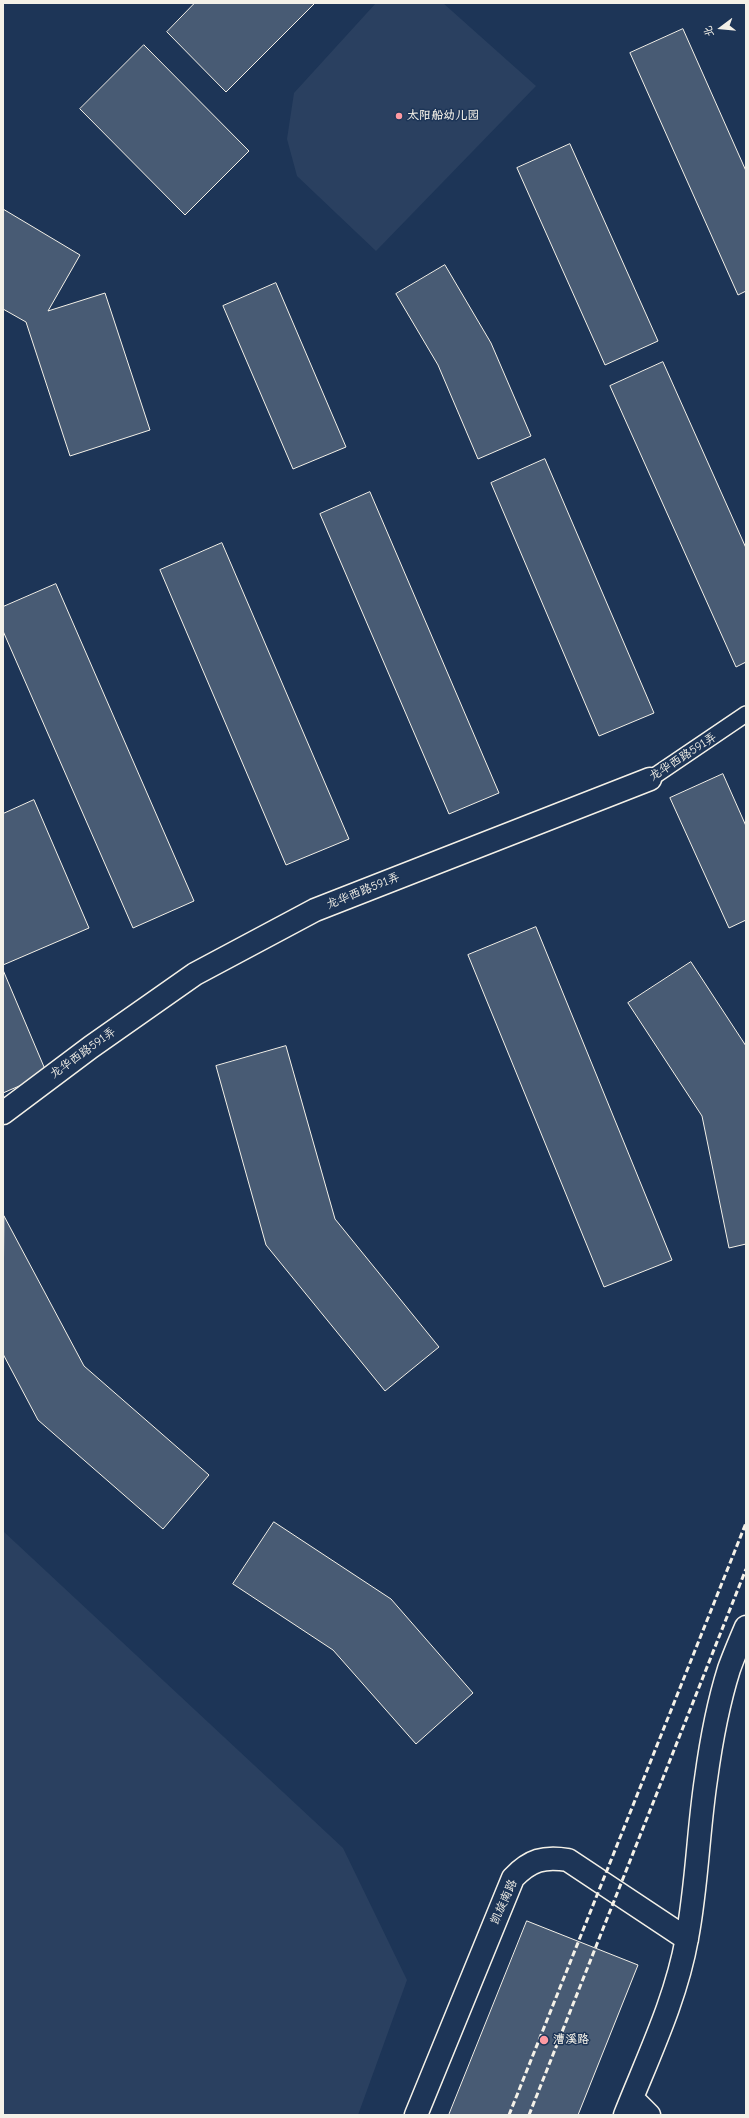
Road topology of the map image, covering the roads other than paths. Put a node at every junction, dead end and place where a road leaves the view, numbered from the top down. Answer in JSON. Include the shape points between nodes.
{"nodes":[{"id":1,"x":746,"y":714,"type":"edge"},
{"id":2,"x":650,"y":779,"type":"joint"},
{"id":3,"x":3,"y":1113,"type":"edge"},
{"id":4,"x":746,"y":1627,"type":"edge"},
{"id":5,"x":687,"y":1939,"type":"junction"},
{"id":6,"x":628,"y":2106,"type":"edge"},
{"id":7,"x":416,"y":2115,"type":"edge"},
{"id":8,"x":649,"y":2115,"type":"edge"}],
"edges":[{"from":1,"to":2,"type":"lane","name":"龙华西路591弄"},
{"from":2,"to":3,"type":"street","name":"龙华西路591弄","via":[[315,910],[195,974]]},
{"from":4,"to":5,"type":"street","via":[[729,1669],[717,1719],[706,1779]]},
{"from":5,"to":6,"type":"street","via":[[661,2028]]},
{"from":5,"to":7,"type":"street","name":"凯旋南路","via":[[568,1860],[538,1860],[523,1867],[513,1878]]},
{"from":6,"to":8,"type":"street"}]}
